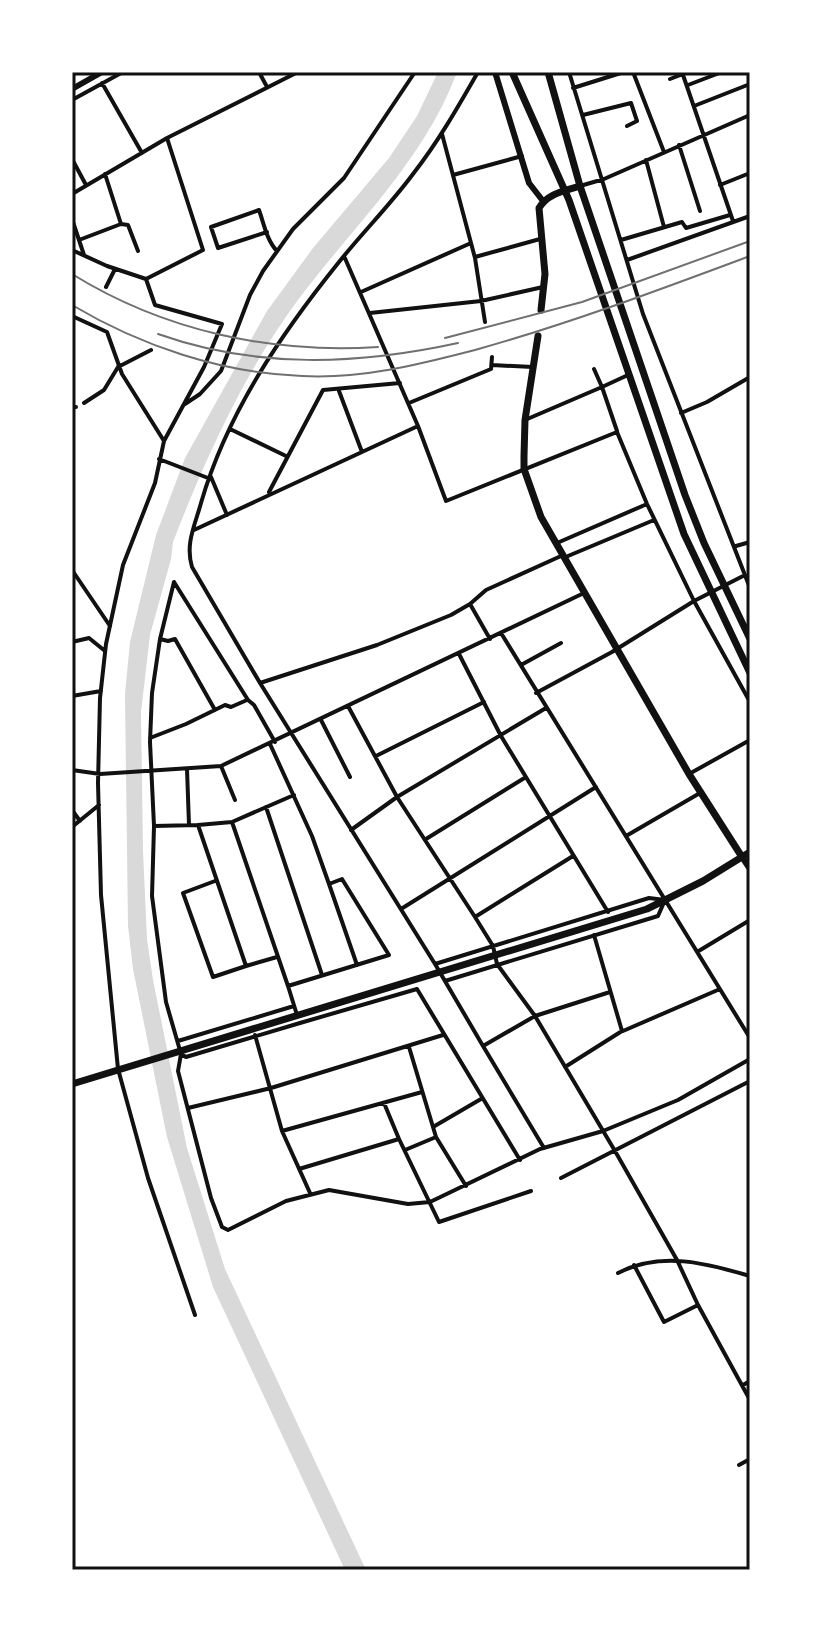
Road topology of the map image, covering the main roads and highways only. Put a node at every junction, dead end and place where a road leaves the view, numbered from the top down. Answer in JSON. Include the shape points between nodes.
{"nodes":[{"id":1,"x":512,"y":72,"type":"edge"},
{"id":2,"x":548,"y":72,"type":"edge"},
{"id":3,"x":580,"y":186,"type":"junction"},
{"id":4,"x":565,"y":191,"type":"junction"},
{"id":5,"x":541,"y":310,"type":"dead end"},
{"id":6,"x":538,"y":336,"type":"dead end"},
{"id":7,"x":750,"y":639,"type":"edge"},
{"id":8,"x":750,"y":673,"type":"edge"},
{"id":9,"x":750,"y":852,"type":"edge"},
{"id":10,"x":742,"y":857,"type":"junction"},
{"id":11,"x":72,"y":1084,"type":"edge"}],
"edges":[{"from":1,"to":4,"type":"main road"},
{"from":2,"to":3,"type":"main road"},
{"from":3,"to":4,"type":"main road"},
{"from":3,"to":7,"type":"main road","via":[[685,495]]},
{"from":4,"to":5,"type":"main road","via":[[543,201],[538,213],[545,274]]},
{"from":4,"to":8,"type":"main road","via":[[672,503]]},
{"from":6,"to":10,"type":"main road","via":[[525,420],[524,469],[541,517]]},
{"from":9,"to":10,"type":"main road"},
{"from":10,"to":11,"type":"main road","via":[[647,909]]}]}
